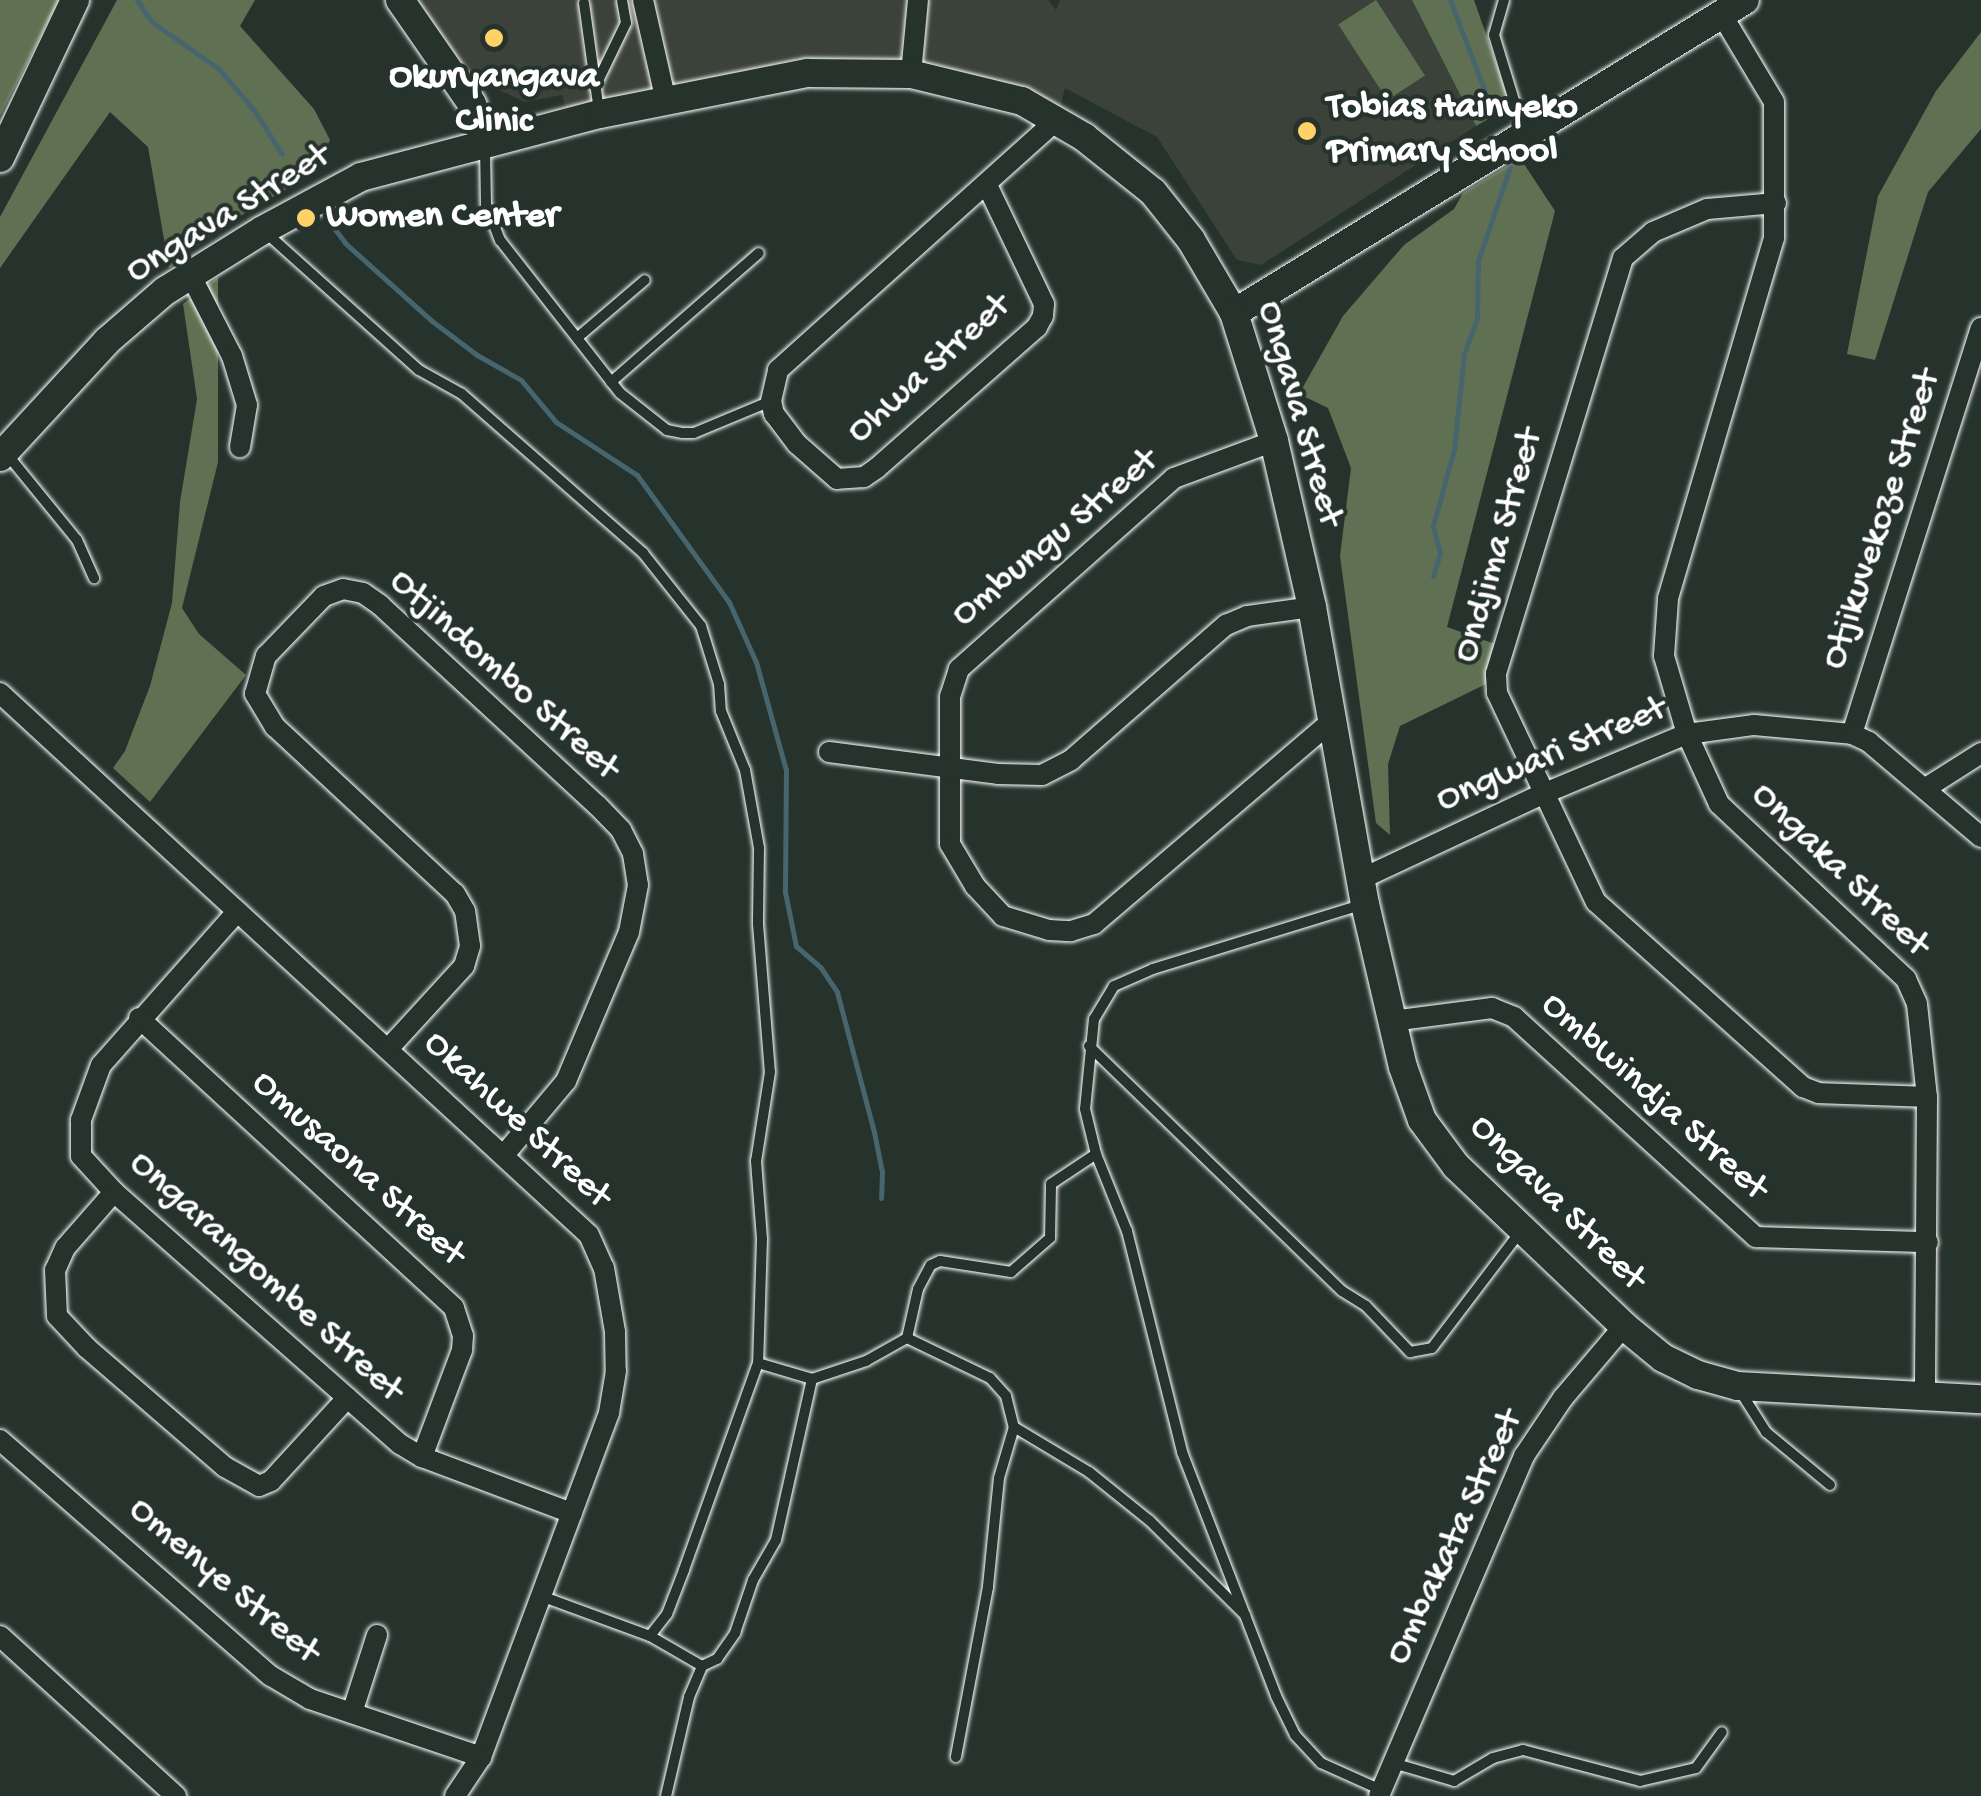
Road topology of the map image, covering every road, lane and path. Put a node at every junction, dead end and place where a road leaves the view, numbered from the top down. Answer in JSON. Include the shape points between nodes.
{"nodes":[{"id":1,"x":75,"y":0,"type":"edge"},
{"id":2,"x":400,"y":0,"type":"edge"},
{"id":3,"x":622,"y":0,"type":"edge"},
{"id":4,"x":643,"y":0,"type":"edge"},
{"id":5,"x":918,"y":0,"type":"edge"},
{"id":6,"x":1504,"y":0,"type":"edge"},
{"id":7,"x":584,"y":3,"type":"dead end"},
{"id":8,"x":1733,"y":7,"type":"edge"},
{"id":9,"x":912,"y":74,"type":"junction"},
{"id":10,"x":598,"y":100,"type":"junction"},
{"id":11,"x":666,"y":101,"type":"junction"},
{"id":12,"x":1057,"y":120,"type":"junction"},
{"id":13,"x":1524,"y":134,"type":"junction"},
{"id":14,"x":485,"y":143,"type":"junction"},
{"id":15,"x":0,"y":158,"type":"edge"},
{"id":16,"x":987,"y":185,"type":"junction"},
{"id":17,"x":1776,"y":204,"type":"junction"},
{"id":18,"x":263,"y":230,"type":"junction"},
{"id":19,"x":758,"y":254,"type":"dead end"},
{"id":20,"x":192,"y":278,"type":"junction"},
{"id":21,"x":645,"y":280,"type":"dead end"},
{"id":22,"x":1234,"y":312,"type":"junction"},
{"id":23,"x":1981,"y":328,"type":"edge"},
{"id":24,"x":577,"y":338,"type":"junction"},
{"id":25,"x":611,"y":382,"type":"junction"},
{"id":26,"x":771,"y":401,"type":"junction"},
{"id":27,"x":1274,"y":441,"type":"junction"},
{"id":28,"x":240,"y":447,"type":"dead end"},
{"id":29,"x":2,"y":454,"type":"edge"},
{"id":30,"x":94,"y":578,"type":"dead end"},
{"id":31,"x":1312,"y":607,"type":"junction"},
{"id":32,"x":0,"y":693,"type":"edge"},
{"id":33,"x":1334,"y":719,"type":"junction"},
{"id":34,"x":1686,"y":734,"type":"junction"},
{"id":35,"x":1852,"y":734,"type":"junction"},
{"id":36,"x":829,"y":752,"type":"dead end"},
{"id":37,"x":1981,"y":753,"type":"edge"},
{"id":38,"x":951,"y":769,"type":"junction"},
{"id":39,"x":1926,"y":788,"type":"junction"},
{"id":40,"x":1545,"y":792,"type":"junction"},
{"id":41,"x":1981,"y":837,"type":"edge"},
{"id":42,"x":1363,"y":892,"type":"junction"},
{"id":43,"x":236,"y":913,"type":"junction"},
{"id":44,"x":139,"y":1018,"type":"junction"},
{"id":45,"x":1392,"y":1020,"type":"junction"},
{"id":46,"x":1089,"y":1046,"type":"junction"},
{"id":47,"x":388,"y":1048,"type":"junction"},
{"id":48,"x":1927,"y":1097,"type":"junction"},
{"id":49,"x":1096,"y":1154,"type":"junction"},
{"id":50,"x":504,"y":1155,"type":"junction"},
{"id":51,"x":114,"y":1192,"type":"junction"},
{"id":52,"x":1522,"y":1230,"type":"junction"},
{"id":53,"x":1928,"y":1242,"type":"junction"},
{"id":54,"x":1624,"y":1326,"type":"junction"},
{"id":55,"x":907,"y":1338,"type":"junction"},
{"id":56,"x":758,"y":1362,"type":"junction"},
{"id":57,"x":812,"y":1379,"type":"junction"},
{"id":58,"x":1738,"y":1386,"type":"junction"},
{"id":59,"x":1925,"y":1396,"type":"junction"},
{"id":60,"x":347,"y":1398,"type":"junction"},
{"id":61,"x":1981,"y":1400,"type":"edge"},
{"id":62,"x":1014,"y":1427,"type":"junction"},
{"id":63,"x":0,"y":1440,"type":"edge"},
{"id":64,"x":422,"y":1457,"type":"junction"},
{"id":65,"x":1830,"y":1485,"type":"dead end"},
{"id":66,"x":572,"y":1513,"type":"junction"},
{"id":67,"x":540,"y":1596,"type":"junction"},
{"id":68,"x":1246,"y":1616,"type":"junction"},
{"id":69,"x":377,"y":1635,"type":"dead end"},
{"id":70,"x":0,"y":1636,"type":"edge"},
{"id":71,"x":650,"y":1636,"type":"junction"},
{"id":72,"x":702,"y":1666,"type":"junction"},
{"id":73,"x":352,"y":1713,"type":"junction"},
{"id":74,"x":1722,"y":1732,"type":"dead end"},
{"id":75,"x":481,"y":1758,"type":"junction"},
{"id":76,"x":956,"y":1758,"type":"dead end"},
{"id":77,"x":1392,"y":1762,"type":"junction"},
{"id":78,"x":1380,"y":1793,"type":"edge"},
{"id":79,"x":176,"y":1796,"type":"edge"},
{"id":80,"x":454,"y":1796,"type":"edge"},
{"id":81,"x":666,"y":1796,"type":"edge"}],
"edges":[{"from":1,"to":15,"type":"street"},
{"from":2,"to":14,"type":"street","via":[[472,104]]},
{"from":3,"to":10,"type":"lane","via":[[626,23]]},
{"from":4,"to":11,"type":"street"},
{"from":5,"to":9,"type":"street"},
{"from":6,"to":13,"type":"lane","via":[[1494,36]]},
{"from":7,"to":10,"type":"lane"},
{"from":8,"to":13,"type":"street"},
{"from":8,"to":17,"type":"street","name":"Ongaka Street","via":[[1774,102]]},
{"from":9,"to":11,"type":"street","name":"Ongava Street","via":[[808,73]]},
{"from":9,"to":12,"type":"street","name":"Ongava Street","via":[[1022,101]]},
{"from":10,"to":11,"type":"street","name":"Ongava Street"},
{"from":10,"to":14,"type":"street","name":"Ongava Street"},
{"from":12,"to":16,"type":"street"},
{"from":12,"to":22,"type":"street","name":"Ongava Street","via":[[1166,206]]},
{"from":13,"to":22,"type":"street"},
{"from":14,"to":18,"type":"street","name":"Ongava Street","via":[[361,178]]},
{"from":14,"to":24,"type":"lane","via":[[486,204],[500,240]]},
{"from":16,"to":26,"type":"street","via":[[778,370]]},
{"from":16,"to":26,"type":"street","name":"Ohwa Street","via":[[1044,304],[1038,326],[864,477],[836,480],[784,428]]},
{"from":17,"to":34,"type":"street","name":"Ongaka Street","via":[[1770,264],[1668,599],[1664,656]]},
{"from":17,"to":40,"type":"street","name":"Ondjima Street","via":[[1708,208],[1670,223],[1640,241],[1614,276],[1496,674],[1497,694]]},
{"from":18,"to":20,"type":"street","name":"Ongava Street"},
{"from":18,"to":56,"type":"lane","via":[[419,370],[462,394],[643,554],[702,626],[721,711],[745,770],[760,848],[758,924],[770,1072],[756,1161],[762,1256]]},
{"from":19,"to":25,"type":"lane"},
{"from":20,"to":28,"type":"street","via":[[232,356],[247,405]]},
{"from":20,"to":29,"type":"street","name":"Ongava Street","via":[[165,291],[107,341]]},
{"from":21,"to":24,"type":"lane"},
{"from":22,"to":27,"type":"street","name":"Ongava Street"},
{"from":23,"to":35,"type":"street","name":"Otjikuvekoze Street"},
{"from":24,"to":25,"type":"lane"},
{"from":25,"to":26,"type":"lane","via":[[668,430],[682,433]]},
{"from":27,"to":31,"type":"street","name":"Ongava Street"},
{"from":27,"to":38,"type":"street","name":"Ombungu Street","via":[[1174,478],[986,640],[954,676]]},
{"from":29,"to":30,"type":"lane","via":[[77,540]]},
{"from":31,"to":33,"type":"street","name":"Ongava Street"},
{"from":31,"to":38,"type":"street","via":[[1226,625],[1053,771],[1028,776]]},
{"from":32,"to":43,"type":"street","name":"Okahwe Street"},
{"from":33,"to":38,"type":"street","name":"Ombungu Street","via":[[1110,913],[1071,931],[1012,921],[975,886],[950,844]]},
{"from":33,"to":42,"type":"street","name":"Ongava Street"},
{"from":34,"to":35,"type":"street","name":"Ongwari Street","via":[[1754,725]]},
{"from":34,"to":40,"type":"street","name":"Ongwari Street"},
{"from":34,"to":48,"type":"street","name":"Ongaka Street","via":[[1731,818],[1906,979],[1917,1004]]},
{"from":35,"to":39,"type":"street","name":"Ongwari Street"},
{"from":36,"to":38,"type":"street"},
{"from":37,"to":39,"type":"street"},
{"from":39,"to":41,"type":"street","name":"Ongwari Street"},
{"from":40,"to":42,"type":"street","name":"Ongwari Street"},
{"from":40,"to":48,"type":"street","name":"Ondjima Street","via":[[1596,902],[1789,1077],[1819,1093]]},
{"from":42,"to":45,"type":"street","name":"Ongava Street"},
{"from":42,"to":46,"type":"lane","via":[[1114,986],[1094,1019]]},
{"from":43,"to":44,"type":"street","name":"Ongarangombe Street"},
{"from":43,"to":47,"type":"street","name":"Okahwe Street"},
{"from":44,"to":51,"type":"street","name":"Ongarangombe Street","via":[[101,1066],[81,1120],[81,1156]]},
{"from":44,"to":64,"type":"street","name":"Omusaona Street","via":[[454,1308],[462,1350]]},
{"from":45,"to":52,"type":"street","name":"Ongava Street","via":[[1422,1120],[1456,1166]]},
{"from":45,"to":53,"type":"street","name":"Ombwindja Street","via":[[1504,1011],[1756,1237]]},
{"from":46,"to":49,"type":"lane","via":[[1084,1109]]},
{"from":46,"to":52,"type":"lane","via":[[1410,1352],[1432,1348]]},
{"from":47,"to":50,"type":"street","name":"Okahwe Street"},
{"from":47,"to":50,"type":"street","name":"Otjindombo Street","via":[[464,966],[470,946],[465,911],[274,728],[255,694],[266,656],[324,596],[343,589],[363,593],[394,618],[597,805],[633,854],[638,884],[629,932],[566,1082]]},
{"from":48,"to":53,"type":"street","name":"Ongaka Street"},
{"from":49,"to":55,"type":"lane","via":[[1051,1184],[1050,1238],[1010,1272],[931,1264]]},
{"from":49,"to":68,"type":"lane","via":[[1127,1231],[1182,1452]]},
{"from":50,"to":66,"type":"street","name":"Okahwe Street","via":[[589,1235],[616,1332],[615,1392]]},
{"from":51,"to":60,"type":"street","name":"Ongarangombe Street"},
{"from":51,"to":60,"type":"street","via":[[64,1248],[55,1270],[55,1310],[87,1348],[225,1468],[259,1486],[271,1482]]},
{"from":52,"to":54,"type":"street","name":"Ongava Street"},
{"from":53,"to":59,"type":"street","name":"Ongaka Street"},
{"from":54,"to":58,"type":"street","name":"Ongava Street","via":[[1698,1376]]},
{"from":54,"to":77,"type":"street","name":"Ombakata Street","via":[[1524,1456]]},
{"from":55,"to":57,"type":"lane"},
{"from":55,"to":62,"type":"lane","via":[[990,1378],[1006,1396]]},
{"from":56,"to":57,"type":"lane"},
{"from":56,"to":71,"type":"lane","via":[[667,1614]]},
{"from":57,"to":72,"type":"lane","via":[[776,1540],[753,1580],[735,1634]]},
{"from":58,"to":59,"type":"street","name":"Ongava Street"},
{"from":58,"to":65,"type":"lane","via":[[1766,1432]]},
{"from":59,"to":61,"type":"street","name":"Ongava Street"},
{"from":60,"to":64,"type":"street","name":"Ongarangombe Street"},
{"from":62,"to":68,"type":"lane","via":[[1088,1472],[1150,1521]]},
{"from":62,"to":76,"type":"lane","via":[[998,1478],[988,1587]]},
{"from":63,"to":73,"type":"street","name":"Omenye Street","via":[[272,1676]]},
{"from":64,"to":66,"type":"street","name":"Ongarangombe Street"},
{"from":66,"to":67,"type":"street","name":"Okahwe Street"},
{"from":67,"to":71,"type":"lane"},
{"from":67,"to":75,"type":"street","name":"Okahwe Street"},
{"from":68,"to":78,"type":"lane","via":[[1296,1735],[1321,1764]]},
{"from":69,"to":73,"type":"street"},
{"from":70,"to":79,"type":"street"},
{"from":71,"to":72,"type":"lane"},
{"from":72,"to":81,"type":"lane"},
{"from":73,"to":75,"type":"street","name":"Omenye Street"},
{"from":74,"to":77,"type":"lane","via":[[1696,1768],[1640,1781],[1524,1750],[1493,1758],[1454,1782]]},
{"from":75,"to":80,"type":"street","name":"Okahwe Street"},
{"from":77,"to":78,"type":"street","name":"Ombakata Street"}]}
